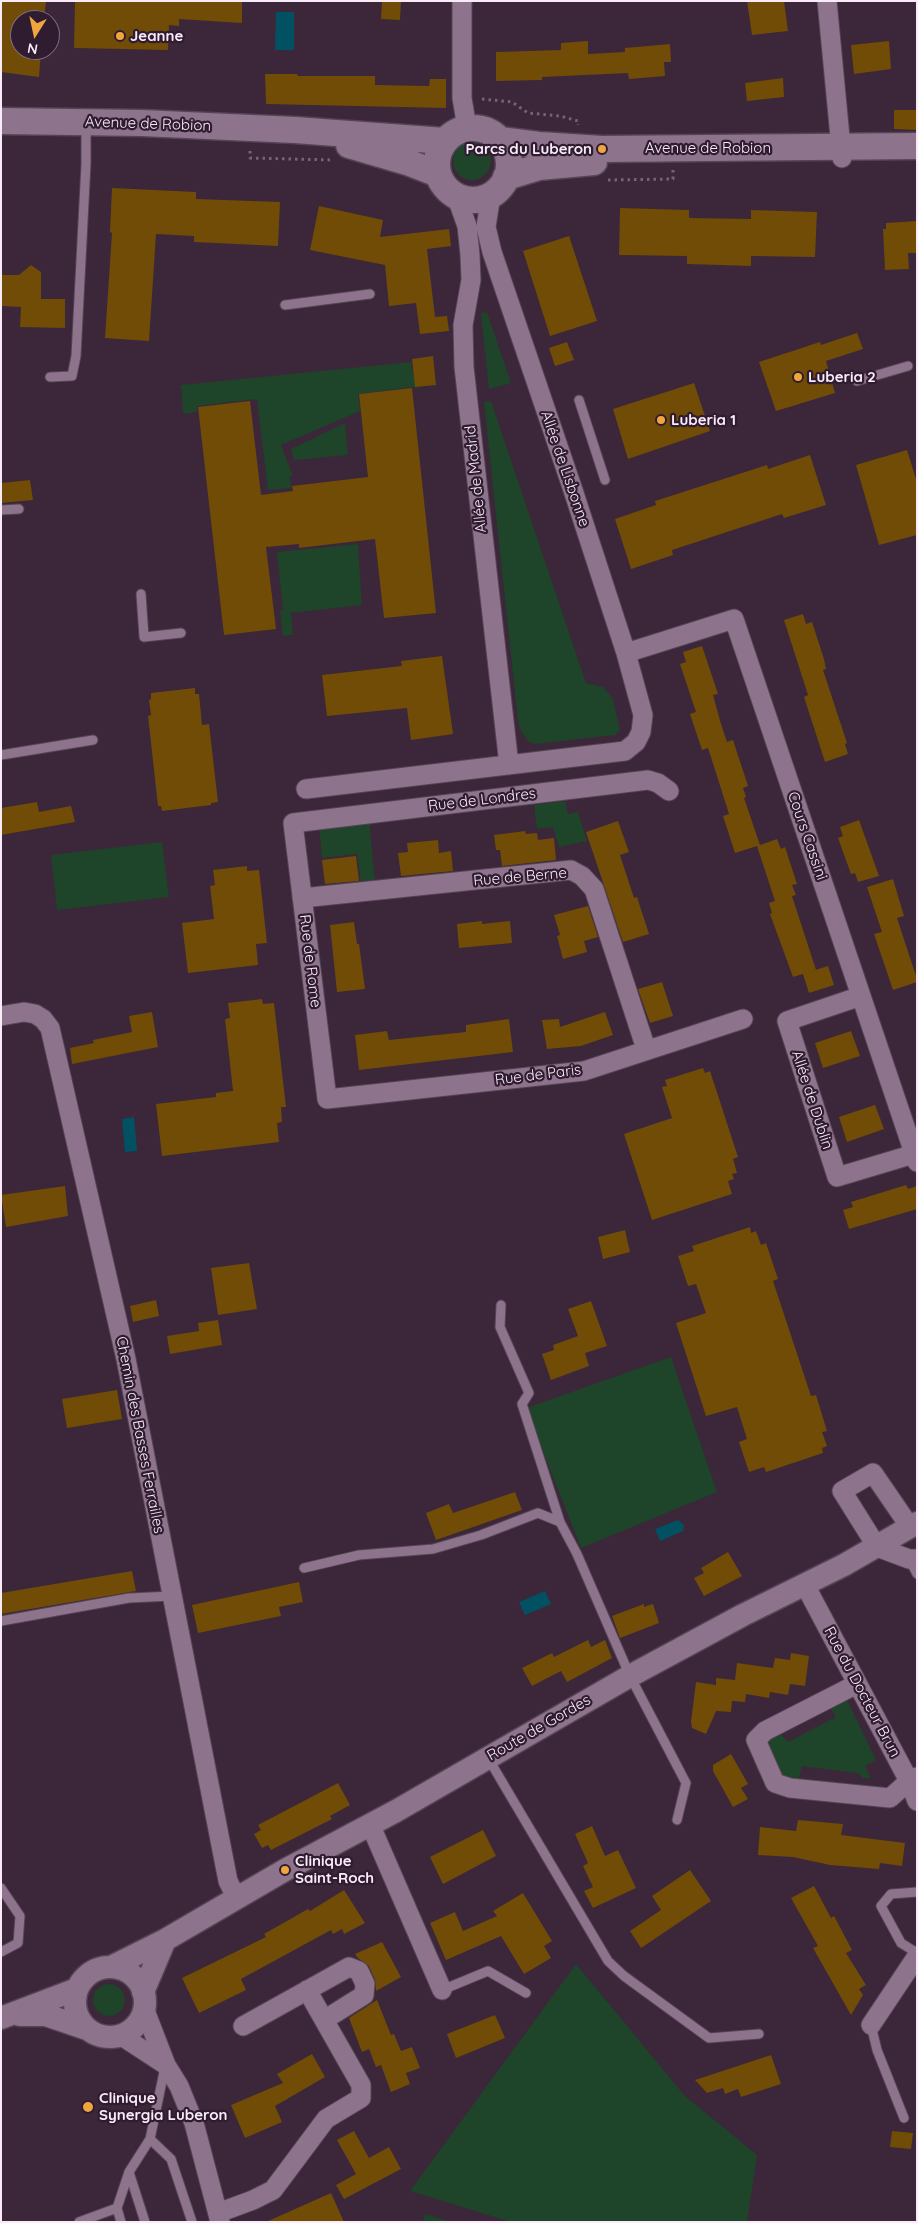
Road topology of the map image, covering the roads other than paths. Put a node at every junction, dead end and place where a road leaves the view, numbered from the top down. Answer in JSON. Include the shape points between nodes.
{"nodes":[{"id":1,"x":461,"y":1,"type":"edge"},
{"id":2,"x":827,"y":1,"type":"edge"},
{"id":3,"x":1,"y":120,"type":"edge"},
{"id":4,"x":86,"y":122,"type":"junction"},
{"id":5,"x":467,"y":128,"type":"junction"},
{"id":6,"x":295,"y":130,"type":"junction"},
{"id":7,"x":500,"y":140,"type":"junction"},
{"id":8,"x":445,"y":141,"type":"junction"},
{"id":9,"x":917,"y":146,"type":"edge"},
{"id":10,"x":842,"y":153,"type":"junction"},
{"id":11,"x":917,"y":161,"type":"edge"},
{"id":12,"x":438,"y":174,"type":"junction"},
{"id":13,"x":498,"y":186,"type":"junction"},
{"id":14,"x":456,"y":195,"type":"junction"},
{"id":15,"x":370,"y":294,"type":"dead end"},
{"id":16,"x":285,"y":305,"type":"dead end"},
{"id":17,"x":908,"y":366,"type":"dead end"},
{"id":18,"x":50,"y":377,"type":"dead end"},
{"id":19,"x":857,"y":381,"type":"dead end"},
{"id":20,"x":579,"y":400,"type":"dead end"},
{"id":21,"x":605,"y":480,"type":"dead end"},
{"id":22,"x":19,"y":509,"type":"dead end"},
{"id":23,"x":1,"y":510,"type":"edge"},
{"id":24,"x":141,"y":594,"type":"dead end"},
{"id":25,"x":181,"y":633,"type":"dead end"},
{"id":26,"x":626,"y":653,"type":"junction"},
{"id":27,"x":93,"y":740,"type":"dead end"},
{"id":28,"x":1,"y":755,"type":"edge"},
{"id":29,"x":509,"y":765,"type":"junction"},
{"id":30,"x":306,"y":789,"type":"dead end"},
{"id":31,"x":669,"y":791,"type":"dead end"},
{"id":32,"x":293,"y":823,"type":"joint"},
{"id":33,"x":302,"y":898,"type":"junction"},
{"id":34,"x":861,"y":996,"type":"junction"},
{"id":35,"x":1,"y":1016,"type":"edge"},
{"id":36,"x":743,"y":1019,"type":"dead end"},
{"id":37,"x":646,"y":1049,"type":"junction"},
{"id":38,"x":327,"y":1099,"type":"joint"},
{"id":39,"x":915,"y":1158,"type":"edge"},
{"id":40,"x":501,"y":1306,"type":"dead end"},
{"id":41,"x":560,"y":1522,"type":"junction"},
{"id":42,"x":913,"y":1525,"type":"edge"},
{"id":43,"x":877,"y":1547,"type":"junction"},
{"id":44,"x":914,"y":1564,"type":"edge"},
{"id":45,"x":304,"y":1568,"type":"dead end"},
{"id":46,"x":805,"y":1585,"type":"junction"},
{"id":47,"x":172,"y":1596,"type":"junction"},
{"id":48,"x":1,"y":1621,"type":"edge"},
{"id":49,"x":630,"y":1676,"type":"junction"},
{"id":50,"x":857,"y":1684,"type":"junction"},
{"id":51,"x":488,"y":1758,"type":"junction"},
{"id":52,"x":913,"y":1779,"type":"edge"},
{"id":53,"x":917,"y":1801,"type":"edge"},
{"id":54,"x":677,"y":1820,"type":"dead end"},
{"id":55,"x":370,"y":1824,"type":"junction"},
{"id":56,"x":1,"y":1888,"type":"edge"},
{"id":57,"x":917,"y":1892,"type":"edge"},
{"id":58,"x":236,"y":1897,"type":"junction"},
{"id":59,"x":165,"y":1940,"type":"junction"},
{"id":60,"x":1,"y":1952,"type":"edge"},
{"id":61,"x":917,"y":1954,"type":"edge"},
{"id":62,"x":111,"y":1967,"type":"junction"},
{"id":63,"x":77,"y":1989,"type":"junction"},
{"id":64,"x":307,"y":1990,"type":"junction"},
{"id":65,"x":442,"y":1990,"type":"joint"},
{"id":66,"x":526,"y":1994,"type":"dead end"},
{"id":67,"x":144,"y":2000,"type":"junction"},
{"id":68,"x":5,"y":2016,"type":"edge"},
{"id":69,"x":324,"y":2020,"type":"junction"},
{"id":70,"x":871,"y":2025,"type":"joint"},
{"id":71,"x":243,"y":2026,"type":"dead end"},
{"id":72,"x":87,"y":2028,"type":"junction"},
{"id":73,"x":759,"y":2034,"type":"dead end"},
{"id":74,"x":120,"y":2036,"type":"junction"},
{"id":75,"x":166,"y":2065,"type":"junction"},
{"id":76,"x":904,"y":2118,"type":"dead end"},
{"id":77,"x":150,"y":2139,"type":"junction"},
{"id":78,"x":129,"y":2172,"type":"junction"},
{"id":79,"x":117,"y":2208,"type":"junction"},
{"id":80,"x":219,"y":2217,"type":"edge"},
{"id":81,"x":79,"y":2222,"type":"edge"},
{"id":82,"x":121,"y":2222,"type":"edge"},
{"id":83,"x":145,"y":2222,"type":"edge"},
{"id":84,"x":192,"y":2222,"type":"edge"}],
"edges":[{"from":1,"to":5,"type":"street","via":[[462,98]]},
{"from":2,"to":10,"type":"street"},
{"from":3,"to":4,"type":"main road","name":"Avenue de Robion"},
{"from":4,"to":6,"type":"main road","name":"Avenue de Robion"},
{"from":4,"to":18,"type":"lane","via":[[76,356],[72,376]]},
{"from":5,"to":7,"type":"main road","via":[[490,132]]},
{"from":5,"to":8,"type":"main road"},
{"from":6,"to":8,"type":"main road","name":"Avenue de Robion"},
{"from":6,"to":12,"type":"main road","name":"Avenue de Robion"},
{"from":7,"to":10,"type":"main road","name":"Avenue de Robion","via":[[602,149]]},
{"from":7,"to":13,"type":"main road","via":[[507,151],[509,164]]},
{"from":8,"to":12,"type":"main road","via":[[439,151]]},
{"from":9,"to":10,"type":"main road","name":"Avenue de Robion"},
{"from":10,"to":11,"type":"main road","name":"Avenue de Robion"},
{"from":10,"to":13,"type":"main road","name":"Avenue de Robion","via":[[574,162],[539,167]]},
{"from":12,"to":14,"type":"main road"},
{"from":13,"to":14,"type":"main road","via":[[479,199]]},
{"from":13,"to":26,"type":"street","name":"Allée de Lisbonne","via":[[486,227],[492,252]]},
{"from":14,"to":29,"type":"street","name":"Allée de Madrid","via":[[467,226],[470,255],[471,280],[463,325],[464,367]]},
{"from":15,"to":16,"type":"lane"},
{"from":17,"to":19,"type":"lane"},
{"from":20,"to":21,"type":"lane"},
{"from":22,"to":23,"type":"lane"},
{"from":24,"to":25,"type":"lane","via":[[144,638]]},
{"from":26,"to":29,"type":"street","name":"Allée de Lisbonne","via":[[644,715],[642,732],[636,742],[625,752]]},
{"from":26,"to":34,"type":"street","name":"Cours Cassini","via":[[734,619]]},
{"from":27,"to":28,"type":"lane"},
{"from":29,"to":30,"type":"street"},
{"from":31,"to":32,"type":"street","name":"Rue de Londres","via":[[648,780]]},
{"from":32,"to":33,"type":"street","name":"Rue de Rome"},
{"from":33,"to":37,"type":"street","name":"Rue de Berne","via":[[571,870],[594,889]]},
{"from":33,"to":38,"type":"street","name":"Rue de Rome"},
{"from":34,"to":39,"type":"street","name":"Cours Cassini"},
{"from":34,"to":39,"type":"street","name":"Allée de Dublin","via":[[787,1021],[837,1177]]},
{"from":35,"to":47,"type":"street","name":"Chemin des Basses Ferrailles","via":[[24,1012],[35,1014],[50,1028],[126,1359]]},
{"from":36,"to":37,"type":"street","name":"Rue de Paris"},
{"from":37,"to":38,"type":"street","name":"Rue de Paris","via":[[584,1071]]},
{"from":40,"to":41,"type":"lane","via":[[500,1327],[529,1393],[522,1404]]},
{"from":41,"to":45,"type":"lane","via":[[538,1513],[433,1549],[358,1555]]},
{"from":41,"to":49,"type":"lane"},
{"from":42,"to":43,"type":"street","name":"Route de Gordes"},
{"from":42,"to":43,"type":"street","via":[[874,1473],[842,1492]]},
{"from":43,"to":44,"type":"street"},
{"from":43,"to":46,"type":"street","name":"Route de Gordes"},
{"from":46,"to":49,"type":"street","name":"Route de Gordes"},
{"from":46,"to":50,"type":"street","name":"Rue du Docteur Brun"},
{"from":47,"to":48,"type":"lane","via":[[129,1598]]},
{"from":47,"to":58,"type":"street","name":"Chemin des Basses Ferrailles","via":[[228,1881]]},
{"from":49,"to":51,"type":"street","name":"Route de Gordes"},
{"from":49,"to":54,"type":"lane","via":[[686,1783]]},
{"from":50,"to":52,"type":"street","name":"Rue du Docteur Brun"},
{"from":50,"to":52,"type":"street","via":[[766,1731],[756,1740],[775,1783],[790,1788],[890,1798]]},
{"from":51,"to":55,"type":"street","name":"Route de Gordes"},
{"from":51,"to":73,"type":"lane","via":[[608,1961],[709,2038]]},
{"from":52,"to":53,"type":"street","name":"Rue du Docteur Brun"},
{"from":55,"to":58,"type":"street","name":"Route de Gordes"},
{"from":55,"to":65,"type":"street"},
{"from":56,"to":60,"type":"lane","via":[[20,1916],[18,1943]]},
{"from":57,"to":61,"type":"lane","via":[[891,1894],[881,1906],[901,1943]]},
{"from":58,"to":59,"type":"street","name":"Route de Gordes"},
{"from":59,"to":62,"type":"street","name":"Route de Gordes"},
{"from":59,"to":67,"type":"street"},
{"from":61,"to":70,"type":"street"},
{"from":62,"to":63,"type":"street","via":[[87,1975]]},
{"from":62,"to":67,"type":"street","via":[[122,1969],[139,1982]]},
{"from":63,"to":68,"type":"street"},
{"from":63,"to":72,"type":"street","via":[[76,2010]]},
{"from":64,"to":69,"type":"street"},
{"from":64,"to":69,"type":"street","via":[[349,1967],[359,1972],[365,1984],[364,1995]]},
{"from":64,"to":71,"type":"street"},
{"from":65,"to":66,"type":"lane","via":[[488,1971]]},
{"from":67,"to":74,"type":"street","via":[[136,2025]]},
{"from":67,"to":75,"type":"street"},
{"from":68,"to":72,"type":"street","via":[[46,2015]]},
{"from":69,"to":80,"type":"street","via":[[361,2085],[361,2098],[326,2119],[273,2190]]},
{"from":70,"to":76,"type":"lane","via":[[877,2050]]},
{"from":72,"to":74,"type":"street","via":[[103,2036]]},
{"from":74,"to":75,"type":"street"},
{"from":75,"to":77,"type":"lane"},
{"from":75,"to":80,"type":"street","via":[[179,2086],[194,2124]]},
{"from":77,"to":78,"type":"lane"},
{"from":77,"to":84,"type":"lane","via":[[171,2159]]},
{"from":78,"to":79,"type":"lane"},
{"from":78,"to":83,"type":"lane"},
{"from":79,"to":81,"type":"lane"},
{"from":79,"to":82,"type":"lane"}]}
